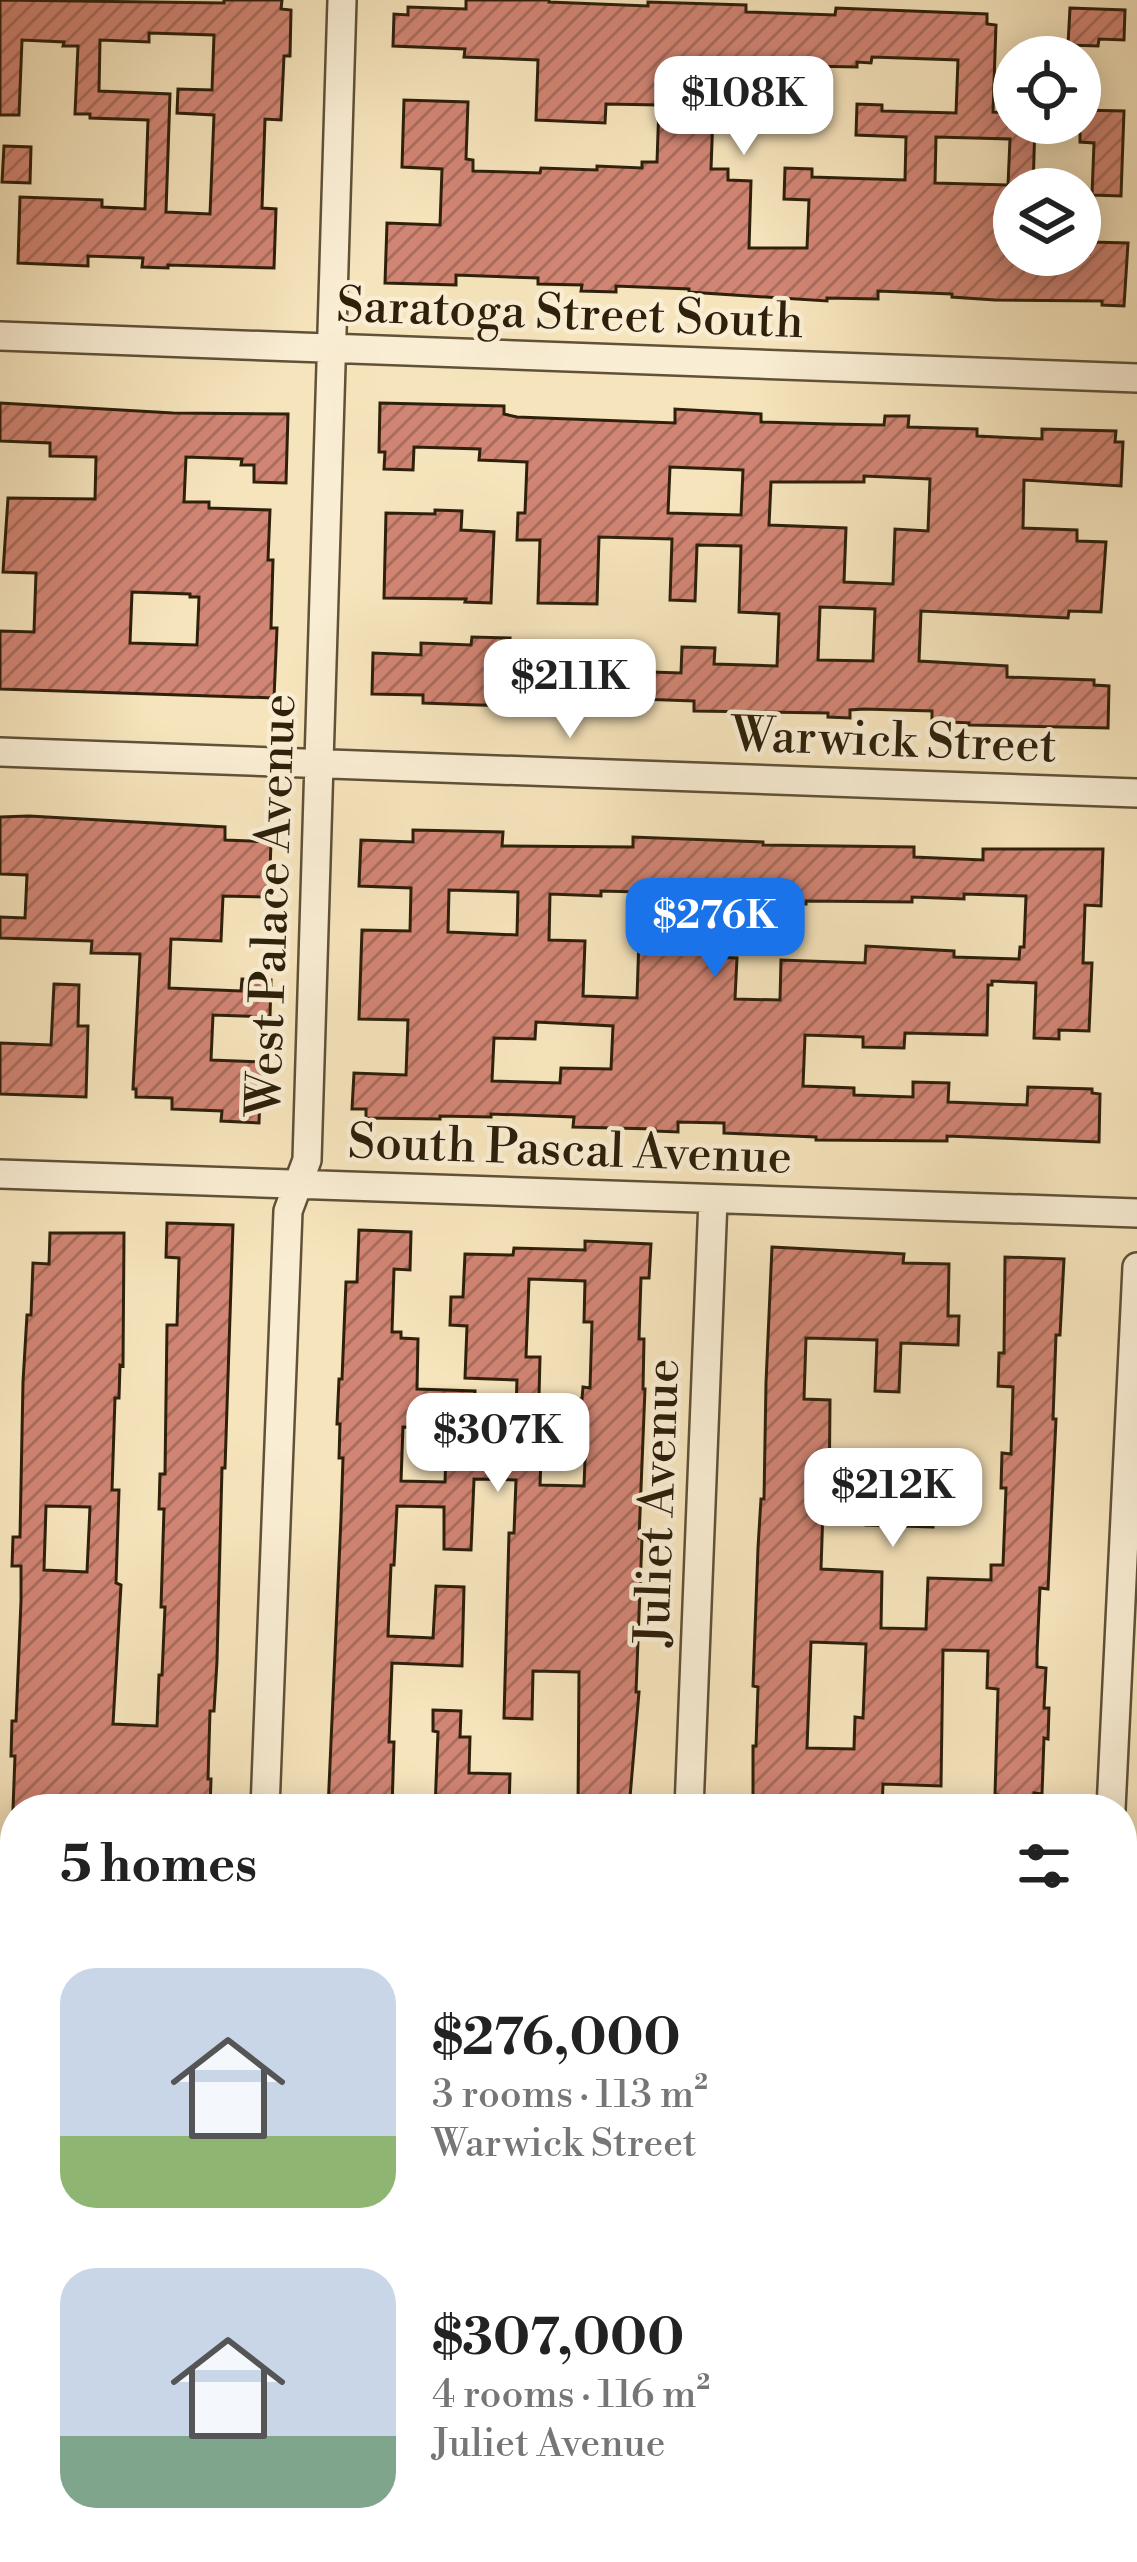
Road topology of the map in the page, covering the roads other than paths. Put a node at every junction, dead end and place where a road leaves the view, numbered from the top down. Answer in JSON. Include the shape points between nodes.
{"nodes":[{"id":1,"x":342,"y":0,"type":"edge"},
{"id":2,"x":0,"y":336,"type":"edge"},
{"id":3,"x":332,"y":348,"type":"junction"},
{"id":4,"x":1137,"y":377,"type":"edge"},
{"id":5,"x":0,"y":752,"type":"edge"},
{"id":6,"x":319,"y":764,"type":"junction"},
{"id":7,"x":1137,"y":793,"type":"edge"},
{"id":8,"x":0,"y":1174,"type":"edge"},
{"id":9,"x":300,"y":1183,"type":"junction"},
{"id":10,"x":712,"y":1199,"type":"junction"},
{"id":11,"x":1137,"y":1213,"type":"edge"},
{"id":12,"x":1137,"y":1267,"type":"edge"},
{"id":13,"x":266,"y":1794,"type":"edge"},
{"id":14,"x":690,"y":1794,"type":"edge"},
{"id":15,"x":1112,"y":1794,"type":"edge"}],
"edges":[{"from":1,"to":3,"type":"street","name":"West Palace Avenue"},
{"from":2,"to":3,"type":"street","name":"Saratoga Street South"},
{"from":3,"to":4,"type":"street","name":"Saratoga Street South"},
{"from":3,"to":6,"type":"street","name":"West Palace Avenue"},
{"from":5,"to":6,"type":"street","name":"Warwick Street"},
{"from":6,"to":7,"type":"street","name":"Warwick Street"},
{"from":6,"to":9,"type":"street","name":"West Palace Avenue","via":[[308,1150]]},
{"from":8,"to":9,"type":"street","name":"South Pascal Avenue"},
{"from":9,"to":10,"type":"street","name":"South Pascal Avenue"},
{"from":9,"to":13,"type":"street","name":"West Palace Avenue","via":[[288,1211]]},
{"from":10,"to":11,"type":"street","name":"South Pascal Avenue"},
{"from":10,"to":14,"type":"street","name":"Juliet Avenue"},
{"from":12,"to":15,"type":"street"}]}
